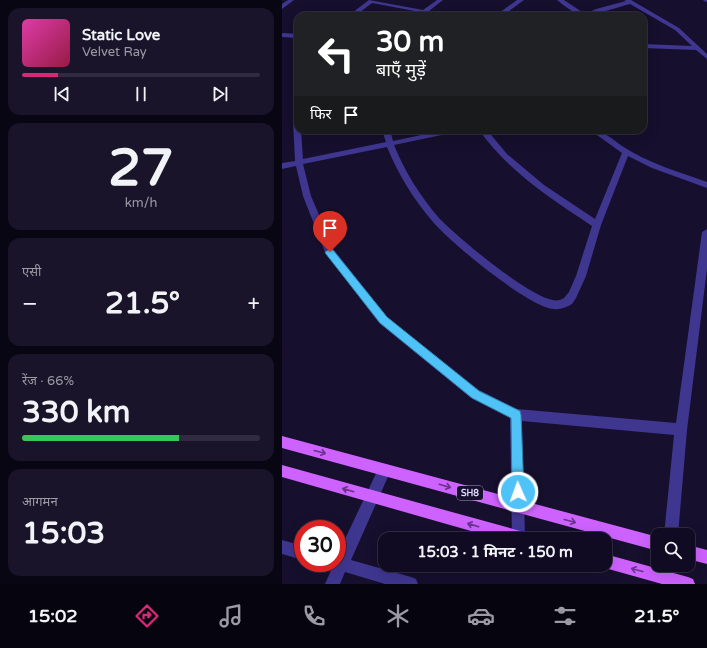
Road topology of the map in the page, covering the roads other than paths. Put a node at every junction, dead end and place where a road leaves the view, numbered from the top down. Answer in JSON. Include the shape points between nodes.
{"nodes":[{"id":1,"x":290,"y":0,"type":"edge"},
{"id":2,"x":372,"y":0,"type":"edge"},
{"id":3,"x":440,"y":0,"type":"edge"},
{"id":4,"x":521,"y":0,"type":"edge"},
{"id":5,"x":560,"y":0,"type":"edge"},
{"id":6,"x":628,"y":1,"type":"edge"},
{"id":7,"x":282,"y":7,"type":"edge"},
{"id":8,"x":356,"y":12,"type":"edge"},
{"id":9,"x":414,"y":12,"type":"edge"},
{"id":10,"x":424,"y":12,"type":"edge"},
{"id":11,"x":504,"y":12,"type":"edge"},
{"id":12,"x":579,"y":12,"type":"edge"},
{"id":13,"x":594,"y":12,"type":"edge"},
{"id":14,"x":647,"y":12,"type":"edge"},
{"id":15,"x":647,"y":12,"type":"edge"},
{"id":16,"x":282,"y":35,"type":"edge"},
{"id":17,"x":294,"y":36,"type":"edge"},
{"id":18,"x":647,"y":46,"type":"edge"},
{"id":19,"x":697,"y":48,"type":"junction"},
{"id":20,"x":707,"y":57,"type":"edge"},
{"id":21,"x":297,"y":134,"type":"edge"},
{"id":22,"x":387,"y":134,"type":"edge"},
{"id":23,"x":437,"y":134,"type":"edge"},
{"id":24,"x":486,"y":134,"type":"edge"},
{"id":25,"x":600,"y":134,"type":"edge"},
{"id":26,"x":389,"y":144,"type":"junction"},
{"id":27,"x":626,"y":152,"type":"junction"},
{"id":28,"x":300,"y":163,"type":"junction"},
{"id":29,"x":282,"y":166,"type":"edge"},
{"id":30,"x":707,"y":185,"type":"edge"},
{"id":31,"x":597,"y":225,"type":"junction"},
{"id":32,"x":707,"y":232,"type":"edge"},
{"id":33,"x":516,"y":415,"type":"junction"},
{"id":34,"x":681,"y":430,"type":"junction"},
{"id":35,"x":282,"y":442,"type":"edge"},
{"id":36,"x":385,"y":470,"type":"junction"},
{"id":37,"x":282,"y":471,"type":"edge"},
{"id":38,"x":372,"y":497,"type":"junction"},
{"id":39,"x":518,"y":507,"type":"junction"},
{"id":40,"x":672,"y":528,"type":"edge"},
{"id":41,"x":499,"y":532,"type":"edge"},
{"id":42,"x":520,"y":532,"type":"edge"},
{"id":43,"x":651,"y":542,"type":"edge"},
{"id":44,"x":282,"y":547,"type":"edge"},
{"id":45,"x":346,"y":549,"type":"edge"},
{"id":46,"x":294,"y":550,"type":"edge"},
{"id":47,"x":695,"y":554,"type":"edge"},
{"id":48,"x":707,"y":557,"type":"edge"},
{"id":49,"x":612,"y":563,"type":"edge"},
{"id":50,"x":346,"y":565,"type":"edge"},
{"id":51,"x":336,"y":572,"type":"edge"},
{"id":52,"x":332,"y":584,"type":"edge"},
{"id":53,"x":411,"y":584,"type":"edge"},
{"id":54,"x":688,"y":584,"type":"edge"}],
"edges":[{"from":1,"to":7,"type":"street"},
{"from":2,"to":8,"type":"street"},
{"from":2,"to":9,"type":"street"},
{"from":3,"to":10,"type":"street"},
{"from":4,"to":11,"type":"street"},
{"from":5,"to":12,"type":"street"},
{"from":6,"to":13,"type":"street"},
{"from":6,"to":14,"type":"street"},
{"from":15,"to":19,"type":"street","via":[[677,30]]},
{"from":16,"to":17,"type":"street"},
{"from":18,"to":19,"type":"street"},
{"from":19,"to":20,"type":"street"},
{"from":21,"to":28,"type":"street"},
{"from":22,"to":26,"type":"street"},
{"from":23,"to":26,"type":"street"},
{"from":24,"to":31,"type":"street","via":[[504,156],[541,187]]},
{"from":25,"to":27,"type":"street"},
{"from":26,"to":28,"type":"street"},
{"from":26,"to":31,"type":"street","via":[[409,184],[438,223],[526,293],[553,305],[568,302],[576,290]]},
{"from":27,"to":30,"type":"street","via":[[655,166]]},
{"from":27,"to":31,"type":"street"},
{"from":28,"to":29,"type":"street"},
{"from":28,"to":33,"type":"street","via":[[307,196],[330,252],[383,320],[476,394]]},
{"from":32,"to":34,"type":"street"},
{"from":33,"to":34,"type":"street"},
{"from":33,"to":39,"type":"street"},
{"from":34,"to":40,"type":"street"},
{"from":35,"to":36,"type":"main road","number":"SH8","one_way":true},
{"from":36,"to":38,"type":"street"},
{"from":36,"to":39,"type":"main road","number":"SH8","one_way":true},
{"from":38,"to":37,"type":"main road","one_way":true},
{"from":41,"to":38,"type":"main road","one_way":true},
{"from":38,"to":45,"type":"street"},
{"from":39,"to":42,"type":"street"},
{"from":39,"to":43,"type":"main road","number":"SH8","one_way":true},
{"from":44,"to":46,"type":"street"},
{"from":47,"to":48,"type":"main road"},
{"from":54,"to":49,"type":"main road","one_way":true},
{"from":50,"to":53,"type":"street"},
{"from":51,"to":52,"type":"street"}]}
